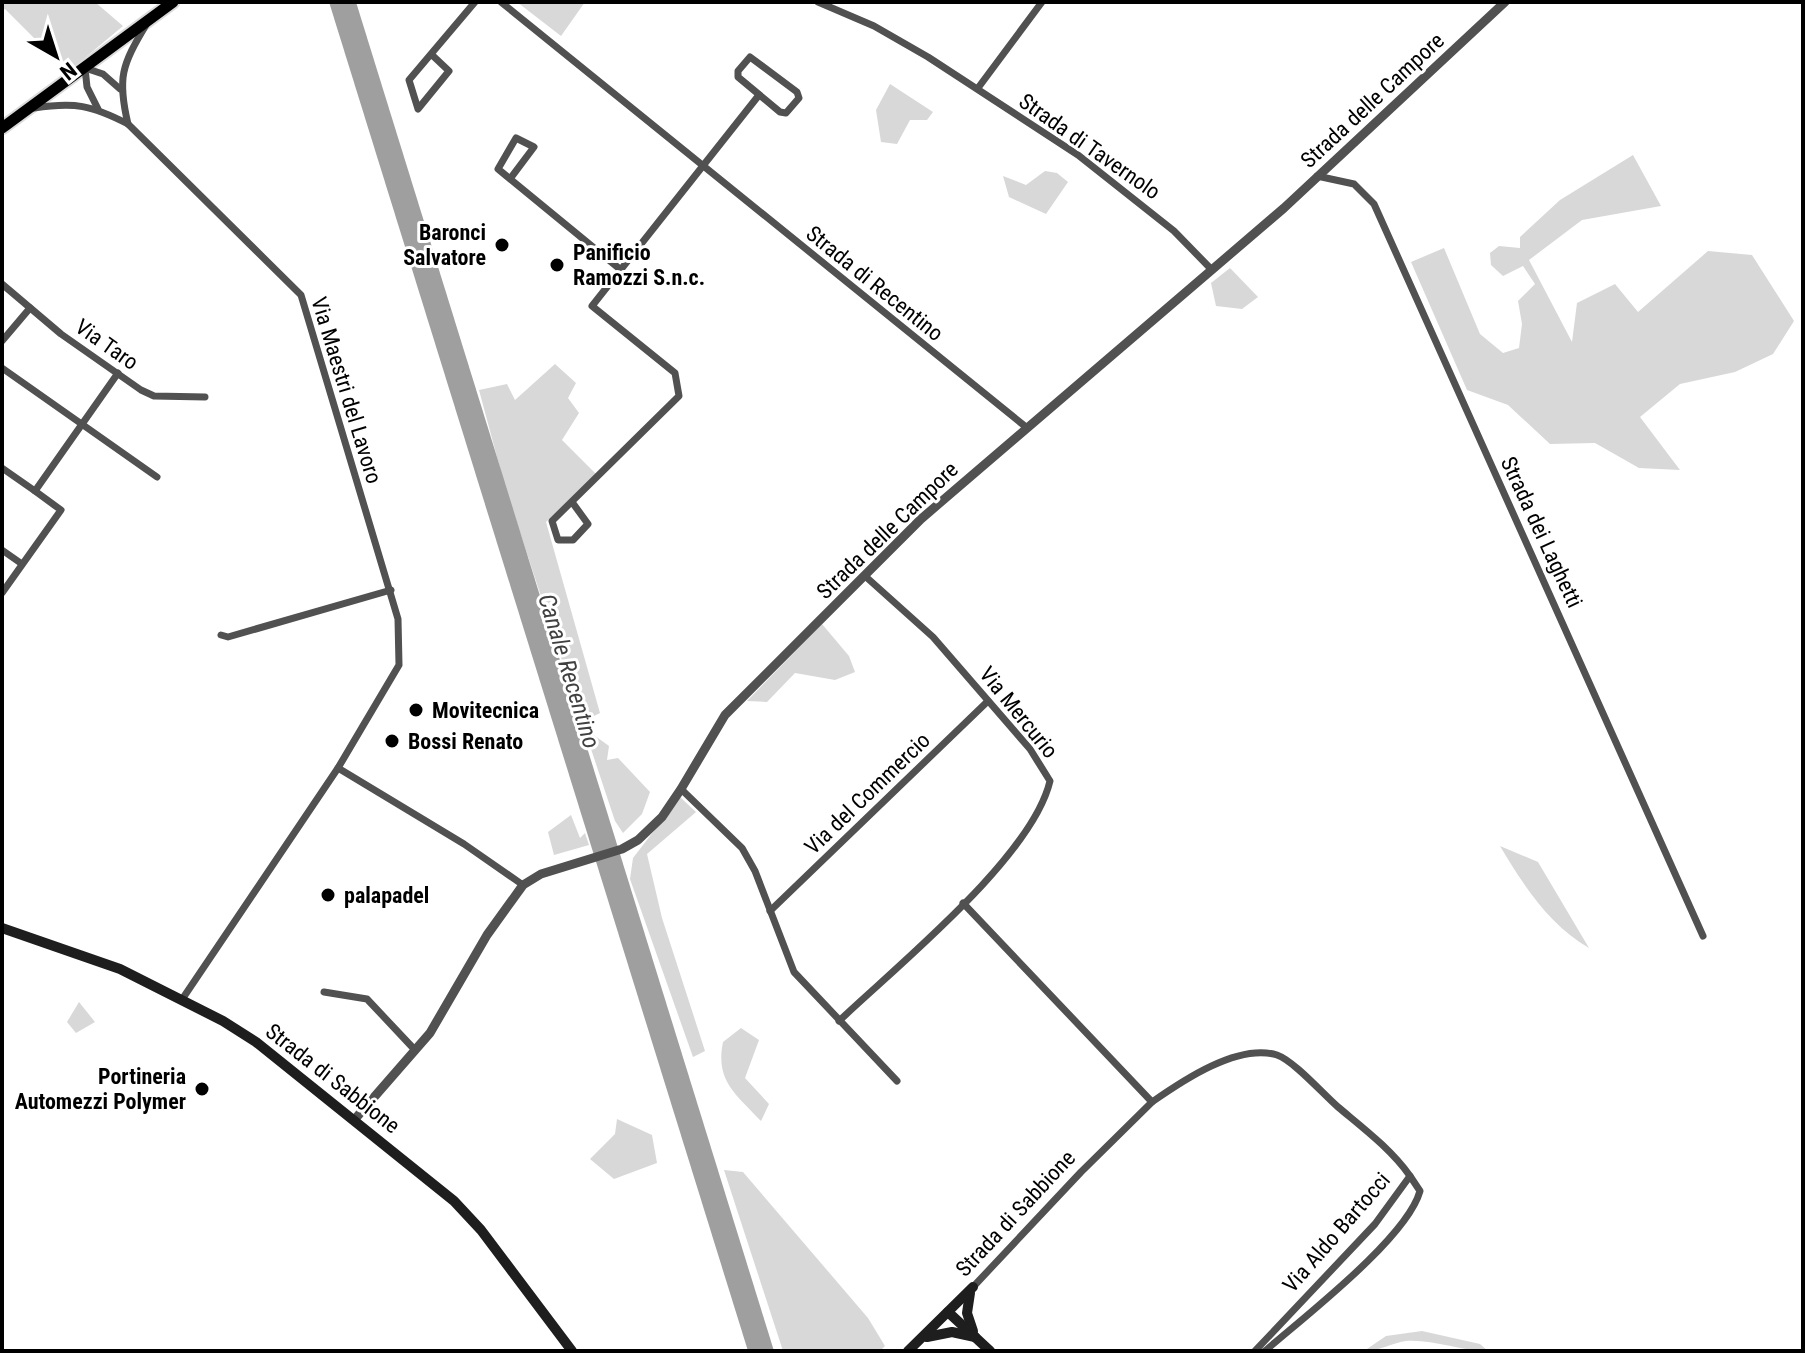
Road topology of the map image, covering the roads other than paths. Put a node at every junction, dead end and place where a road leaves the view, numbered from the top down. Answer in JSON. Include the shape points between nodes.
{"nodes":[{"id":1,"x":173,"y":2,"type":"edge"},
{"id":2,"x":475,"y":2,"type":"edge"},
{"id":3,"x":501,"y":2,"type":"edge"},
{"id":4,"x":818,"y":2,"type":"edge"},
{"id":5,"x":1042,"y":2,"type":"edge"},
{"id":6,"x":1505,"y":2,"type":"edge"},
{"id":7,"x":149,"y":20,"type":"junction"},
{"id":8,"x":431,"y":54,"type":"junction"},
{"id":9,"x":85,"y":68,"type":"junction"},
{"id":10,"x":978,"y":88,"type":"junction"},
{"id":11,"x":120,"y":89,"type":"junction"},
{"id":12,"x":759,"y":95,"type":"junction"},
{"id":13,"x":31,"y":108,"type":"junction"},
{"id":14,"x":98,"y":109,"type":"junction"},
{"id":15,"x":128,"y":124,"type":"junction"},
{"id":16,"x":2,"y":128,"type":"edge"},
{"id":17,"x":703,"y":167,"type":"junction"},
{"id":18,"x":1317,"y":176,"type":"junction"},
{"id":19,"x":510,"y":179,"type":"junction"},
{"id":20,"x":621,"y":270,"type":"junction"},
{"id":21,"x":1212,"y":270,"type":"junction"},
{"id":22,"x":2,"y":284,"type":"edge"},
{"id":23,"x":30,"y":308,"type":"junction"},
{"id":24,"x":2,"y":341,"type":"edge"},
{"id":25,"x":2,"y":368,"type":"edge"},
{"id":26,"x":118,"y":373,"type":"junction"},
{"id":27,"x":205,"y":397,"type":"dead end"},
{"id":28,"x":82,"y":425,"type":"junction"},
{"id":29,"x":1026,"y":427,"type":"junction"},
{"id":30,"x":2,"y":468,"type":"edge"},
{"id":31,"x":157,"y":477,"type":"dead end"},
{"id":32,"x":35,"y":491,"type":"junction"},
{"id":33,"x":572,"y":502,"type":"junction"},
{"id":34,"x":2,"y":550,"type":"edge"},
{"id":35,"x":22,"y":564,"type":"junction"},
{"id":36,"x":865,"y":576,"type":"junction"},
{"id":37,"x":391,"y":590,"type":"junction"},
{"id":38,"x":2,"y":593,"type":"edge"},
{"id":39,"x":221,"y":635,"type":"dead end"},
{"id":40,"x":988,"y":701,"type":"junction"},
{"id":41,"x":338,"y":768,"type":"junction"},
{"id":42,"x":681,"y":789,"type":"junction"},
{"id":43,"x":523,"y":885,"type":"junction"},
{"id":44,"x":963,"y":903,"type":"junction"},
{"id":45,"x":770,"y":911,"type":"junction"},
{"id":46,"x":2,"y":928,"type":"edge"},
{"id":47,"x":1703,"y":936,"type":"dead end"},
{"id":48,"x":324,"y":992,"type":"dead end"},
{"id":49,"x":183,"y":998,"type":"junction"},
{"id":50,"x":839,"y":1021,"type":"junction"},
{"id":51,"x":415,"y":1050,"type":"junction"},
{"id":52,"x":897,"y":1081,"type":"dead end"},
{"id":53,"x":1152,"y":1102,"type":"junction"},
{"id":54,"x":355,"y":1119,"type":"junction"},
{"id":55,"x":1410,"y":1176,"type":"junction"},
{"id":56,"x":973,"y":1287,"type":"junction"},
{"id":57,"x":948,"y":1312,"type":"junction"},
{"id":58,"x":975,"y":1337,"type":"junction"},
{"id":59,"x":917,"y":1342,"type":"junction"},
{"id":60,"x":572,"y":1351,"type":"edge"},
{"id":61,"x":908,"y":1351,"type":"edge"},
{"id":62,"x":990,"y":1351,"type":"edge"},
{"id":63,"x":1255,"y":1351,"type":"edge"},
{"id":64,"x":1265,"y":1351,"type":"edge"}],
"edges":[{"from":1,"to":7,"type":"main road"},
{"from":2,"to":8,"type":"street"},
{"from":3,"to":17,"type":"street","name":"Strada di Recentino"},
{"from":4,"to":10,"type":"street","name":"Strada di Tavernolo","via":[[874,26]]},
{"from":5,"to":10,"type":"street"},
{"from":6,"to":18,"type":"street","name":"Strada delle Campore"},
{"from":7,"to":9,"type":"main road"},
{"from":7,"to":11,"type":"street","via":[[128,54]]},
{"from":8,"to":8,"type":"street","via":[[409,80],[418,109],[449,71]]},
{"from":9,"to":11,"type":"street","via":[[103,74]]},
{"from":9,"to":13,"type":"main road"},
{"from":9,"to":14,"type":"street"},
{"from":10,"to":21,"type":"street","name":"Strada di Tavernolo","via":[[1131,194]]},
{"from":11,"to":15,"type":"street"},
{"from":12,"to":12,"type":"street","via":[[786,113],[799,98],[750,57],[738,77]]},
{"from":12,"to":17,"type":"street"},
{"from":13,"to":14,"type":"street","name":"Via Maestri del Lavoro","via":[[71,103]]},
{"from":13,"to":16,"type":"main road"},
{"from":14,"to":15,"type":"street","name":"Via Maestri del Lavoro"},
{"from":15,"to":37,"type":"street","name":"Via Maestri del Lavoro","via":[[301,295]]},
{"from":17,"to":20,"type":"street"},
{"from":17,"to":29,"type":"street","name":"Strada di Recentino"},
{"from":18,"to":21,"type":"street","name":"Strada delle Campore"},
{"from":18,"to":47,"type":"street","name":"Strada dei Laghetti","via":[[1354,184],[1374,204]]},
{"from":19,"to":19,"type":"street","via":[[498,169],[516,138],[525,139],[534,147]]},
{"from":19,"to":20,"type":"street"},
{"from":20,"to":33,"type":"street","via":[[592,306],[675,373],[679,396]]},
{"from":21,"to":29,"type":"street","name":"Strada delle Campore"},
{"from":22,"to":23,"type":"street","name":"Via Taro"},
{"from":23,"to":24,"type":"street"},
{"from":23,"to":26,"type":"street","name":"Via Taro"},
{"from":25,"to":28,"type":"street"},
{"from":26,"to":27,"type":"street","name":"Via Taro","via":[[154,396]]},
{"from":26,"to":28,"type":"street"},
{"from":28,"to":31,"type":"street"},
{"from":28,"to":32,"type":"street"},
{"from":29,"to":36,"type":"street","name":"Strada delle Campore"},
{"from":30,"to":32,"type":"street"},
{"from":32,"to":35,"type":"street","via":[[61,510]]},
{"from":33,"to":33,"type":"street","via":[[552,521],[558,540],[573,540],[588,524]]},
{"from":34,"to":35,"type":"street"},
{"from":35,"to":38,"type":"street"},
{"from":36,"to":40,"type":"street","name":"Via Mercurio","via":[[933,637]]},
{"from":36,"to":42,"type":"street","name":"Strada delle Campore","via":[[725,715]]},
{"from":37,"to":39,"type":"street"},
{"from":37,"to":41,"type":"street","name":"Via Maestri del Lavoro","via":[[399,665]]},
{"from":40,"to":44,"type":"street","name":"Via Mercurio","via":[[1050,781],[1023,838]]},
{"from":40,"to":45,"type":"street","name":"Via del Commercio"},
{"from":41,"to":43,"type":"street"},
{"from":41,"to":49,"type":"street","name":"Via Maestri del Lavoro"},
{"from":42,"to":43,"type":"street","name":"Strada delle Campore","via":[[638,840]]},
{"from":42,"to":45,"type":"street","via":[[742,848]]},
{"from":43,"to":51,"type":"street","name":"Strada delle Campore"},
{"from":44,"to":50,"type":"street","name":"Via Mercurio"},
{"from":44,"to":53,"type":"street"},
{"from":45,"to":50,"type":"street","via":[[794,972]]},
{"from":46,"to":49,"type":"main road","name":"Strada di Sabbione","via":[[120,969]]},
{"from":48,"to":51,"type":"street","via":[[367,999]]},
{"from":49,"to":54,"type":"main road","name":"Strada di Sabbione","via":[[256,1042]]},
{"from":50,"to":52,"type":"street"},
{"from":51,"to":54,"type":"street","name":"Strada delle Campore"},
{"from":53,"to":55,"type":"street","name":"Strada di Sabbione","via":[[1226,1061],[1251,1054],[1279,1056]]},
{"from":53,"to":56,"type":"street","name":"Strada di Sabbione"},
{"from":54,"to":60,"type":"main road","name":"Strada di Sabbione","via":[[472,1220]]},
{"from":55,"to":63,"type":"street","name":"Via Aldo Bartocci","via":[[1375,1224]]},
{"from":55,"to":64,"type":"street","name":"Via Aldo Bartocci","via":[[1420,1191],[1409,1216],[1339,1288]]},
{"from":56,"to":57,"type":"main road","name":"Strada di Sabbione"},
{"from":56,"to":58,"type":"main road","via":[[966,1303]]},
{"from":57,"to":58,"type":"main road"},
{"from":57,"to":59,"type":"main road","name":"Strada di Sabbione"},
{"from":58,"to":59,"type":"main road","via":[[937,1332]]},
{"from":58,"to":62,"type":"main road"},
{"from":59,"to":61,"type":"main road","name":"Strada di Sabbione"}]}
